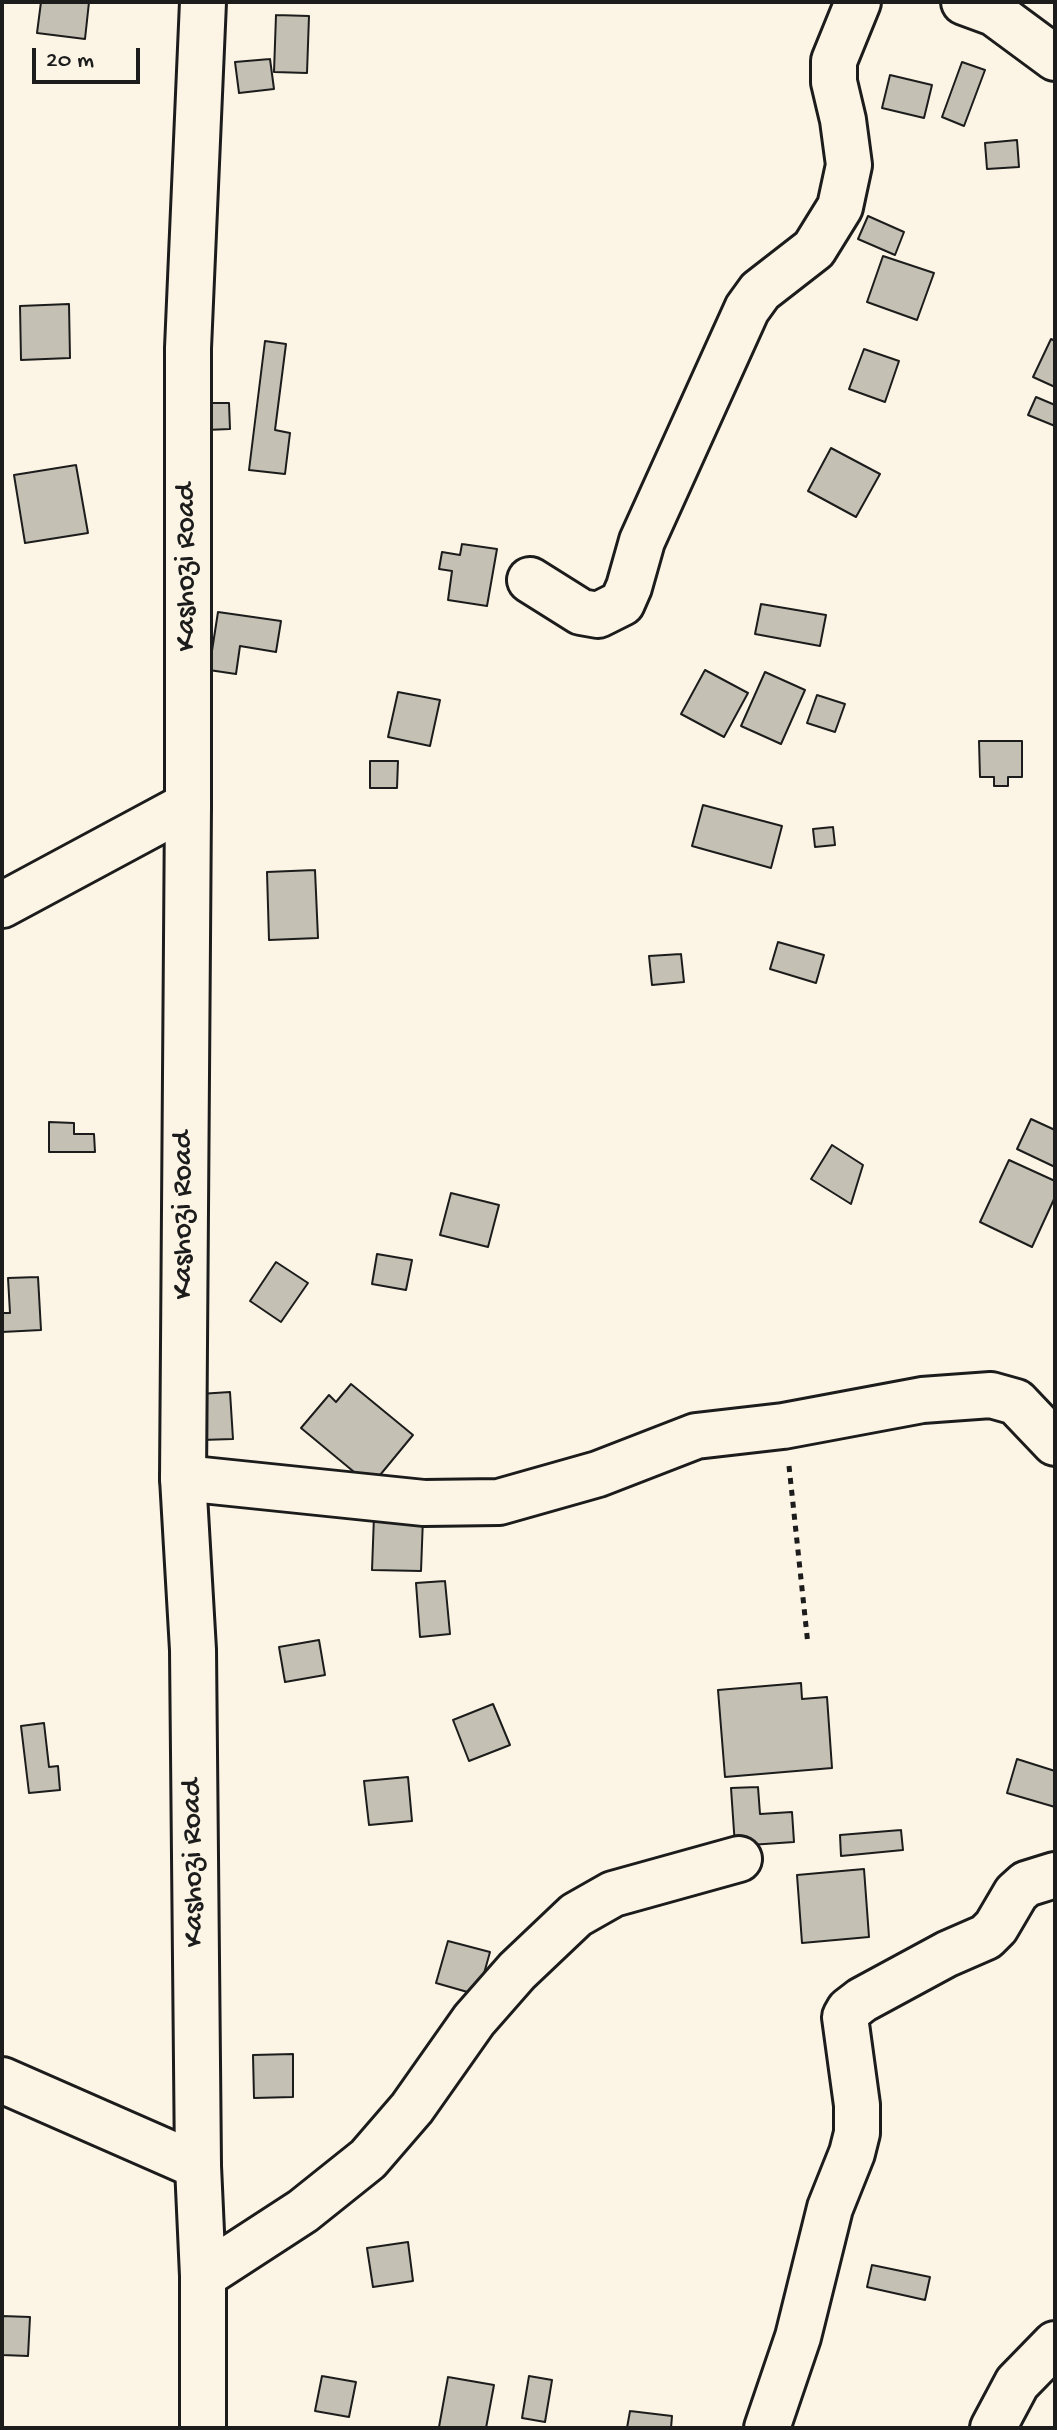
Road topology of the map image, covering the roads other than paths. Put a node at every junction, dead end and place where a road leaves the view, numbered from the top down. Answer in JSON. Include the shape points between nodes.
{"nodes":[{"id":1,"x":203,"y":2,"type":"edge"},
{"id":2,"x":858,"y":2,"type":"edge"},
{"id":3,"x":964,"y":2,"type":"edge"},
{"id":4,"x":1055,"y":58,"type":"edge"},
{"id":5,"x":530,"y":580,"type":"dead end"},
{"id":6,"x":188,"y":805,"type":"junction"},
{"id":7,"x":2,"y":905,"type":"edge"},
{"id":8,"x":1055,"y":1443,"type":"edge"},
{"id":9,"x":183,"y":1478,"type":"junction"},
{"id":10,"x":739,"y":1859,"type":"dead end"},
{"id":11,"x":1055,"y":1875,"type":"edge"},
{"id":12,"x":2,"y":2080,"type":"edge"},
{"id":13,"x":198,"y":2166,"type":"junction"},
{"id":14,"x":203,"y":2276,"type":"junction"},
{"id":15,"x":1055,"y":2344,"type":"edge"},
{"id":16,"x":203,"y":2428,"type":"edge"},
{"id":17,"x":767,"y":2428,"type":"edge"},
{"id":18,"x":993,"y":2428,"type":"edge"}],
"edges":[{"from":1,"to":6,"type":"street","name":"Kashozi Road","via":[[188,348]]},
{"from":2,"to":5,"type":"street","via":[[834,61],[849,165],[840,207],[814,249],[760,291],[747,309],[642,541],[622,603],[598,615],[581,612]]},
{"from":3,"to":4,"type":"street","via":[[994,13]]},
{"from":6,"to":7,"type":"street"},
{"from":6,"to":9,"type":"street","name":"Kashozi Road"},
{"from":8,"to":9,"type":"street","via":[[1016,1402],[991,1395],[922,1400],[696,1436],[598,1474],[499,1502],[424,1503]]},
{"from":9,"to":13,"type":"street","name":"Kashozi Road","via":[[193,1650]]},
{"from":10,"to":14,"type":"street","via":[[613,1894],[576,1915],[474,2020],[412,2108],[368,2159],[303,2211]]},
{"from":11,"to":17,"type":"street","via":[[1026,1884],[986,1937],[862,2000],[845,2017],[857,2133]]},
{"from":12,"to":13,"type":"street"},
{"from":13,"to":14,"type":"street","name":"Kashozi Road"},
{"from":14,"to":16,"type":"street","name":"Kashozi Road"},
{"from":15,"to":18,"type":"street","via":[[1017,2383]]}]}
